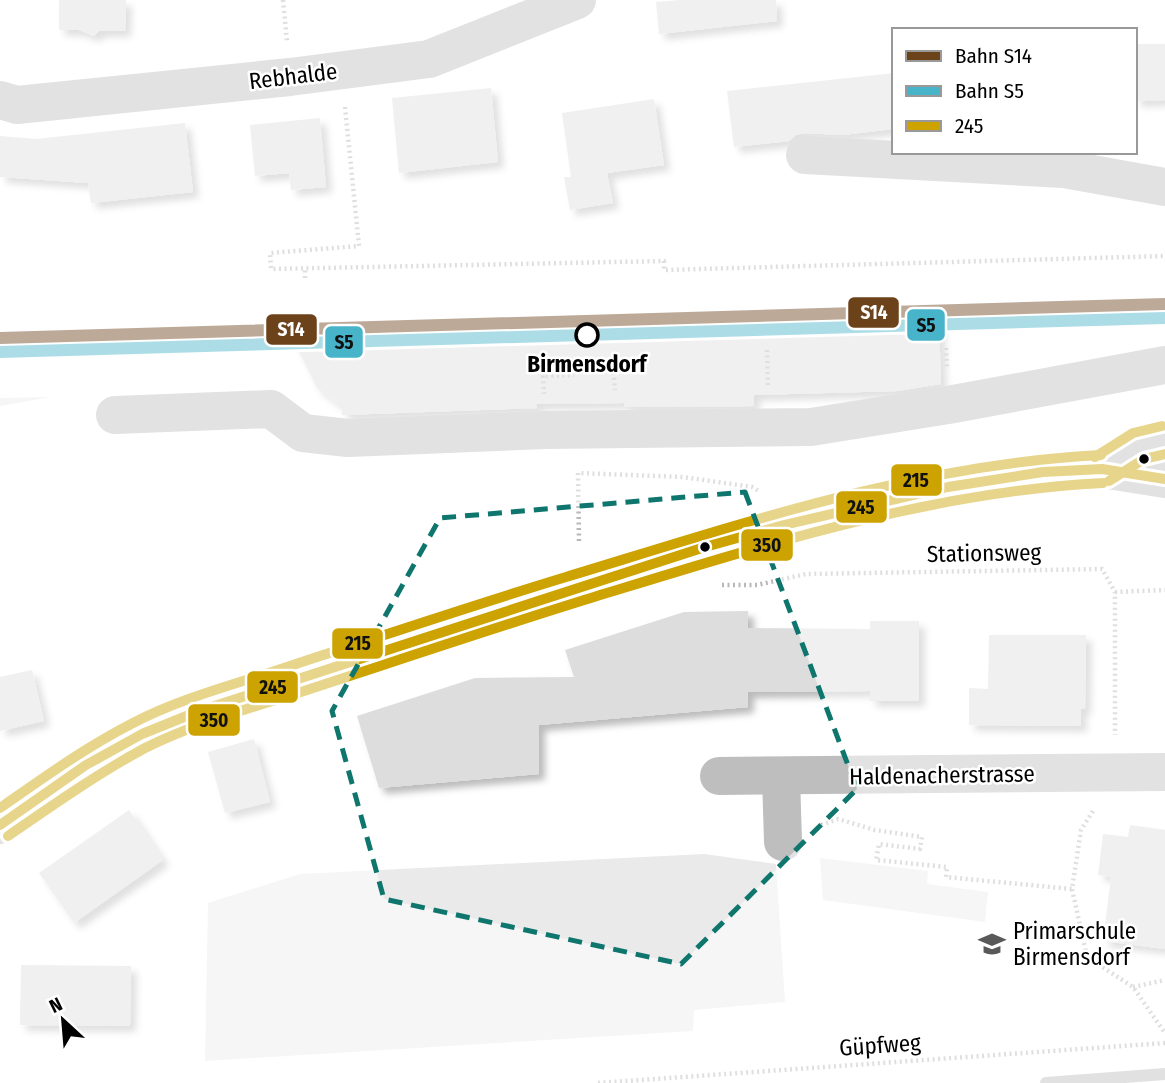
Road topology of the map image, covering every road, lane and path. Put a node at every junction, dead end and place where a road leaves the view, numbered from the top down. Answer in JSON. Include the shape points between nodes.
{"nodes":[{"id":1,"x":283,"y":0,"type":"edge"},
{"id":2,"x":577,"y":0,"type":"edge"},
{"id":3,"x":288,"y":53,"type":"dead end"},
{"id":4,"x":0,"y":100,"type":"edge"},
{"id":5,"x":344,"y":105,"type":"dead end"},
{"id":6,"x":805,"y":155,"type":"dead end"},
{"id":7,"x":1165,"y":187,"type":"edge"},
{"id":8,"x":1165,"y":256,"type":"edge"},
{"id":9,"x":305,"y":269,"type":"junction"},
{"id":10,"x":305,"y":278,"type":"dead end"},
{"id":11,"x":612,"y":356,"type":"dead end"},
{"id":12,"x":541,"y":357,"type":"dead end"},
{"id":13,"x":1165,"y":365,"type":"edge"},
{"id":14,"x":574,"y":375,"type":"dead end"},
{"id":15,"x":543,"y":376,"type":"junction"},
{"id":16,"x":544,"y":393,"type":"dead end"},
{"id":17,"x":615,"y":393,"type":"dead end"},
{"id":18,"x":115,"y":415,"type":"dead end"},
{"id":19,"x":1165,"y":440,"type":"edge"},
{"id":20,"x":1102,"y":469,"type":"junction"},
{"id":21,"x":1165,"y":479,"type":"edge"},
{"id":22,"x":765,"y":494,"type":"dead end"},
{"id":23,"x":579,"y":541,"type":"dead end"},
{"id":24,"x":757,"y":584,"type":"dead end"},
{"id":25,"x":1165,"y":590,"type":"edge"},
{"id":26,"x":1115,"y":592,"type":"junction"},
{"id":27,"x":1115,"y":742,"type":"dead end"},
{"id":28,"x":1165,"y":772,"type":"edge"},
{"id":29,"x":719,"y":776,"type":"dead end"},
{"id":30,"x":781,"y":776,"type":"junction"},
{"id":31,"x":0,"y":825,"type":"edge"},
{"id":32,"x":1081,"y":830,"type":"dead end"},
{"id":33,"x":783,"y":836,"type":"joint"},
{"id":34,"x":1072,"y":889,"type":"junction"},
{"id":35,"x":1165,"y":980,"type":"edge"},
{"id":36,"x":1133,"y":987,"type":"junction"},
{"id":37,"x":1165,"y":1033,"type":"edge"},
{"id":38,"x":1165,"y":1043,"type":"edge"},
{"id":39,"x":598,"y":1083,"type":"edge"}],
"edges":[{"from":1,"to":3,"type":"path"},
{"from":2,"to":4,"type":"street","name":"Rebhalde","via":[[429,59],[17,105]]},
{"from":5,"to":9,"type":"path","via":[[359,246],[270,253],[271,269]]},
{"from":6,"to":7,"type":"street","via":[[1063,169]]},
{"from":8,"to":9,"type":"path","via":[[664,270],[664,261]]},
{"from":9,"to":10,"type":"path"},
{"from":11,"to":17,"type":"path"},
{"from":12,"to":15,"type":"path"},
{"from":13,"to":18,"type":"street","via":[[811,427],[545,429],[348,438],[303,433],[271,409]]},
{"from":14,"to":15,"type":"path"},
{"from":15,"to":16,"type":"path"},
{"from":19,"to":20,"type":"street","via":[[1139,446]]},
{"from":20,"to":21,"type":"street"},
{"from":20,"to":31,"type":"street","via":[[1043,472],[948,487],[784,525],[499,612],[142,734],[86,765]]},
{"from":22,"to":23,"type":"path","via":[[752,487],[683,477],[578,473]]},
{"from":24,"to":26,"type":"path","name":"Stationsweg","via":[[806,574],[1102,569]]},
{"from":25,"to":26,"type":"path"},
{"from":26,"to":27,"type":"path"},
{"from":28,"to":30,"type":"street","name":"Haldenacherstrasse"},
{"from":29,"to":30,"type":"street","name":"Haldenacherstrasse"},
{"from":30,"to":33,"type":"street"},
{"from":32,"to":34,"type":"path"},
{"from":33,"to":34,"type":"path","via":[[838,819],[922,837],[920,849],[879,844],[877,860],[947,867],[946,877]]},
{"from":34,"to":36,"type":"path","via":[[1087,957]]},
{"from":35,"to":36,"type":"path"},
{"from":36,"to":37,"type":"path"},
{"from":38,"to":39,"type":"path","name":"Güpfweg"}]}
